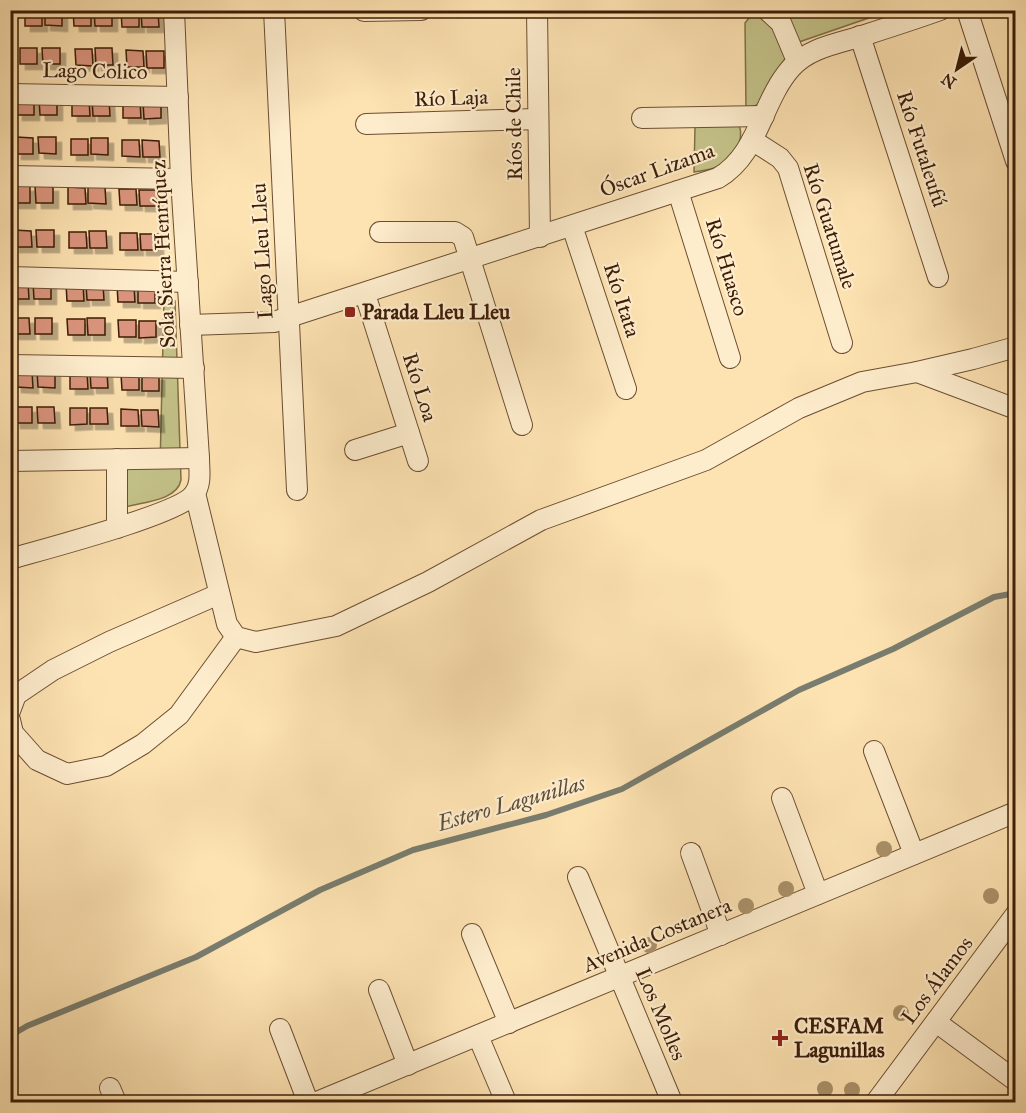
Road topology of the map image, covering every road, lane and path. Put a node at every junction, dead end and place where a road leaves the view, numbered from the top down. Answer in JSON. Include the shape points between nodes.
{"nodes":[{"id":1,"x":174,"y":10,"type":"edge"},
{"id":2,"x":274,"y":10,"type":"edge"},
{"id":3,"x":420,"y":10,"type":"edge"},
{"id":4,"x":537,"y":10,"type":"edge"},
{"id":5,"x":767,"y":10,"type":"edge"},
{"id":6,"x":967,"y":10,"type":"edge"},
{"id":7,"x":364,"y":11,"type":"edge"},
{"id":8,"x":931,"y":12,"type":"edge"},
{"id":9,"x":860,"y":36,"type":"junction"},
{"id":10,"x":797,"y":61,"type":"junction"},
{"id":11,"x":10,"y":94,"type":"edge"},
{"id":12,"x":178,"y":97,"type":"junction"},
{"id":13,"x":764,"y":116,"type":"junction"},
{"id":14,"x":642,"y":118,"type":"dead end"},
{"id":15,"x":538,"y":119,"type":"junction"},
{"id":16,"x":366,"y":124,"type":"dead end"},
{"id":17,"x":752,"y":141,"type":"junction"},
{"id":18,"x":1016,"y":161,"type":"edge"},
{"id":19,"x":10,"y":176,"type":"edge"},
{"id":20,"x":182,"y":179,"type":"junction"},
{"id":21,"x":678,"y":191,"type":"junction"},
{"id":22,"x":572,"y":226,"type":"junction"},
{"id":23,"x":380,"y":232,"type":"dead end"},
{"id":24,"x":540,"y":237,"type":"junction"},
{"id":25,"x":471,"y":259,"type":"junction"},
{"id":26,"x":10,"y":277,"type":"edge"},
{"id":27,"x":938,"y":277,"type":"dead end"},
{"id":28,"x":188,"y":282,"type":"junction"},
{"id":29,"x":365,"y":294,"type":"junction"},
{"id":30,"x":289,"y":318,"type":"junction"},
{"id":31,"x":190,"y":325,"type":"junction"},
{"id":32,"x":842,"y":343,"type":"dead end"},
{"id":33,"x":1016,"y":347,"type":"edge"},
{"id":34,"x":730,"y":358,"type":"dead end"},
{"id":35,"x":10,"y":366,"type":"edge"},
{"id":36,"x":194,"y":368,"type":"junction"},
{"id":37,"x":917,"y":372,"type":"junction"},
{"id":38,"x":626,"y":389,"type":"dead end"},
{"id":39,"x":1016,"y":409,"type":"edge"},
{"id":40,"x":522,"y":425,"type":"dead end"},
{"id":41,"x":409,"y":433,"type":"junction"},
{"id":42,"x":355,"y":450,"type":"dead end"},
{"id":43,"x":199,"y":458,"type":"junction"},
{"id":44,"x":117,"y":459,"type":"junction"},
{"id":45,"x":10,"y":461,"type":"edge"},
{"id":46,"x":418,"y":461,"type":"dead end"},
{"id":47,"x":297,"y":490,"type":"dead end"},
{"id":48,"x":195,"y":493,"type":"junction"},
{"id":49,"x":117,"y":528,"type":"junction"},
{"id":50,"x":10,"y":559,"type":"edge"},
{"id":51,"x":219,"y":594,"type":"junction"},
{"id":52,"x":236,"y":637,"type":"junction"},
{"id":53,"x":10,"y":711,"type":"edge"},
{"id":54,"x":10,"y":720,"type":"edge"},
{"id":55,"x":874,"y":751,"type":"dead end"},
{"id":56,"x":782,"y":798,"type":"dead end"},
{"id":57,"x":1016,"y":812,"type":"edge"},
{"id":58,"x":691,"y":853,"type":"dead end"},
{"id":59,"x":914,"y":854,"type":"junction"},
{"id":60,"x":578,"y":877,"type":"dead end"},
{"id":61,"x":818,"y":894,"type":"junction"},
{"id":62,"x":1016,"y":914,"type":"edge"},
{"id":63,"x":472,"y":934,"type":"dead end"},
{"id":64,"x":720,"y":935,"type":"junction"},
{"id":65,"x":619,"y":977,"type":"junction"},
{"id":66,"x":379,"y":990,"type":"dead end"},
{"id":67,"x":936,"y":1022,"type":"junction"},
{"id":68,"x":509,"y":1023,"type":"junction"},
{"id":69,"x":280,"y":1029,"type":"dead end"},
{"id":70,"x":478,"y":1036,"type":"junction"},
{"id":71,"x":408,"y":1065,"type":"junction"},
{"id":72,"x":1016,"y":1081,"type":"edge"},
{"id":73,"x":351,"y":1096,"type":"edge"},
{"id":74,"x":308,"y":1102,"type":"edge"},
{"id":75,"x":317,"y":1102,"type":"edge"},
{"id":76,"x":506,"y":1102,"type":"edge"},
{"id":77,"x":672,"y":1102,"type":"edge"},
{"id":78,"x":876,"y":1102,"type":"edge"}],
"edges":[{"from":1,"to":12,"type":"street","name":"Sola Sierra Henríquez"},
{"from":2,"to":30,"type":"street","name":"Lago Lleu Lleu"},
{"from":3,"to":7,"type":"street"},
{"from":4,"to":15,"type":"street","name":"Ríos de Chile"},
{"from":5,"to":10,"type":"street","via":[[781,23]]},
{"from":6,"to":18,"type":"street"},
{"from":8,"to":9,"type":"street","name":"Óscar Lizama"},
{"from":9,"to":10,"type":"street","name":"Óscar Lizama"},
{"from":9,"to":27,"type":"street","name":"Río Futaleufú"},
{"from":10,"to":13,"type":"street","name":"Óscar Lizama"},
{"from":11,"to":12,"type":"street","name":"Lago Colico"},
{"from":12,"to":20,"type":"street","name":"Sola Sierra Henríquez"},
{"from":13,"to":14,"type":"street"},
{"from":13,"to":17,"type":"street","name":"Óscar Lizama"},
{"from":15,"to":16,"type":"street","name":"Río Laja"},
{"from":15,"to":24,"type":"street","name":"Ríos de Chile"},
{"from":17,"to":21,"type":"street","name":"Óscar Lizama","via":[[728,172]]},
{"from":17,"to":32,"type":"street","name":"Río Guatumale","via":[[780,158],[788,168]]},
{"from":19,"to":20,"type":"street"},
{"from":20,"to":28,"type":"street","name":"Sola Sierra Henríquez"},
{"from":21,"to":22,"type":"street","name":"Óscar Lizama"},
{"from":21,"to":34,"type":"street","name":"Río Huasco"},
{"from":22,"to":24,"type":"street","name":"Óscar Lizama"},
{"from":22,"to":38,"type":"street","name":"Río Itata"},
{"from":23,"to":25,"type":"street","via":[[458,233]]},
{"from":24,"to":25,"type":"street","name":"Óscar Lizama"},
{"from":25,"to":29,"type":"street","name":"Óscar Lizama"},
{"from":25,"to":40,"type":"street"},
{"from":26,"to":28,"type":"street"},
{"from":28,"to":31,"type":"street","name":"Sola Sierra Henríquez"},
{"from":29,"to":30,"type":"street","name":"Óscar Lizama"},
{"from":29,"to":41,"type":"street","name":"Río Loa"},
{"from":30,"to":31,"type":"street","name":"Óscar Lizama"},
{"from":30,"to":47,"type":"street","name":"Lago Lleu Lleu"},
{"from":31,"to":36,"type":"street","name":"Sola Sierra Henríquez"},
{"from":33,"to":37,"type":"street"},
{"from":35,"to":36,"type":"street"},
{"from":36,"to":43,"type":"street","name":"Sola Sierra Henríquez"},
{"from":37,"to":39,"type":"street"},
{"from":37,"to":52,"type":"street","via":[[862,382],[799,408],[706,460],[541,519],[428,582],[336,626],[256,642]]},
{"from":41,"to":42,"type":"street"},
{"from":41,"to":46,"type":"street","name":"Río Loa"},
{"from":43,"to":44,"type":"street"},
{"from":43,"to":48,"type":"street","name":"Sola Sierra Henríquez"},
{"from":44,"to":45,"type":"street"},
{"from":44,"to":49,"type":"street"},
{"from":48,"to":49,"type":"street","via":[[184,503]]},
{"from":48,"to":51,"type":"street"},
{"from":49,"to":50,"type":"street"},
{"from":51,"to":52,"type":"street","via":[[227,624]]},
{"from":51,"to":53,"type":"street","via":[[53,670],[16,695]]},
{"from":52,"to":54,"type":"street","via":[[179,715],[143,744],[106,766],[67,774],[37,760],[13,733]]},
{"from":55,"to":59,"type":"street"},
{"from":56,"to":61,"type":"street"},
{"from":57,"to":59,"type":"street","name":"Avenida Costanera"},
{"from":58,"to":64,"type":"street"},
{"from":59,"to":61,"type":"street","name":"Avenida Costanera"},
{"from":60,"to":65,"type":"street","name":"Los Molles"},
{"from":61,"to":64,"type":"street","name":"Avenida Costanera"},
{"from":62,"to":67,"type":"street","name":"Los Álamos"},
{"from":63,"to":68,"type":"street"},
{"from":64,"to":65,"type":"street","name":"Avenida Costanera"},
{"from":65,"to":68,"type":"street","name":"Avenida Costanera"},
{"from":65,"to":77,"type":"street","name":"Los Molles"},
{"from":66,"to":71,"type":"street"},
{"from":67,"to":72,"type":"street"},
{"from":67,"to":78,"type":"street","name":"Los Álamos"},
{"from":68,"to":70,"type":"street","name":"Avenida Costanera"},
{"from":69,"to":74,"type":"street"},
{"from":70,"to":71,"type":"street","name":"Avenida Costanera"},
{"from":70,"to":76,"type":"street"},
{"from":71,"to":73,"type":"street","name":"Avenida Costanera"},
{"from":73,"to":75,"type":"street","name":"Avenida Costanera"}]}
